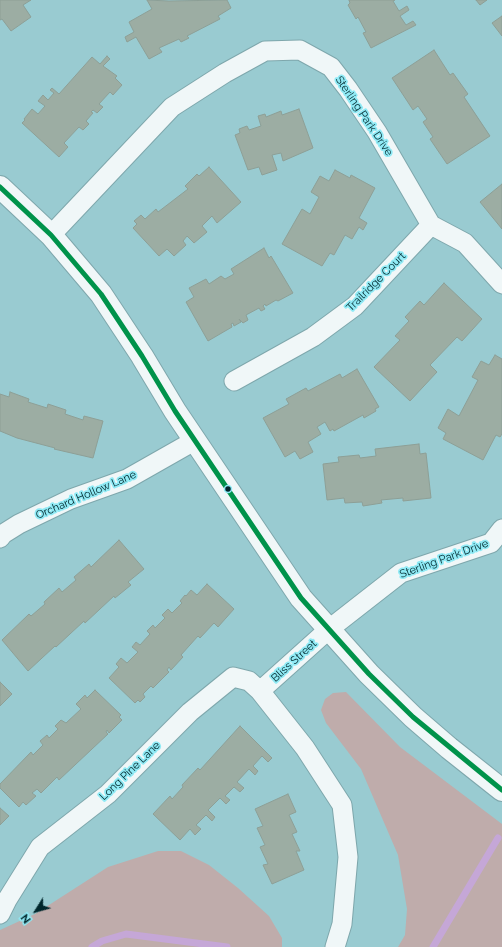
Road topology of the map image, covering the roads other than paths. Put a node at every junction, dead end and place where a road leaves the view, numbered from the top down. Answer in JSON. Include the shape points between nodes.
{"nodes":[{"id":1,"x":0,"y":187,"type":"edge"},
{"id":2,"x":431,"y":226,"type":"junction"},
{"id":3,"x":51,"y":235,"type":"junction"},
{"id":4,"x":502,"y":284,"type":"edge"},
{"id":5,"x":234,"y":381,"type":"dead end"},
{"id":6,"x":194,"y":441,"type":"junction"},
{"id":7,"x":502,"y":529,"type":"edge"},
{"id":8,"x":0,"y":538,"type":"edge"},
{"id":9,"x":328,"y":630,"type":"junction"},
{"id":10,"x":260,"y":691,"type":"junction"},
{"id":11,"x":502,"y":790,"type":"edge"},
{"id":12,"x":0,"y":914,"type":"edge"},
{"id":13,"x":335,"y":947,"type":"edge"}],
"edges":[{"from":1,"to":3,"type":"street"},
{"from":2,"to":3,"type":"street","name":"Sterling Park Drive","via":[[377,132],[348,89],[331,67],[300,50],[264,51],[172,107]]},
{"from":2,"to":4,"type":"street","via":[[465,243]]},
{"from":2,"to":5,"type":"street","name":"Trailridge Court","via":[[355,306],[312,337]]},
{"from":3,"to":6,"type":"street","via":[[101,294]]},
{"from":6,"to":8,"type":"street","name":"Orchard Hollow Lane","via":[[127,479],[71,499],[19,524]]},
{"from":6,"to":9,"type":"street","via":[[301,598]]},
{"from":7,"to":9,"type":"street","name":"Sterling Park Drive","via":[[491,543],[401,573]]},
{"from":9,"to":10,"type":"street","name":"Bliss Street"},
{"from":9,"to":11,"type":"street","via":[[413,717]]},
{"from":10,"to":12,"type":"street","name":"Long Pine Lane","via":[[249,681],[234,676],[190,712],[108,794],[40,847]]},
{"from":10,"to":13,"type":"street","via":[[305,748],[342,805],[348,857],[342,924]]}]}
